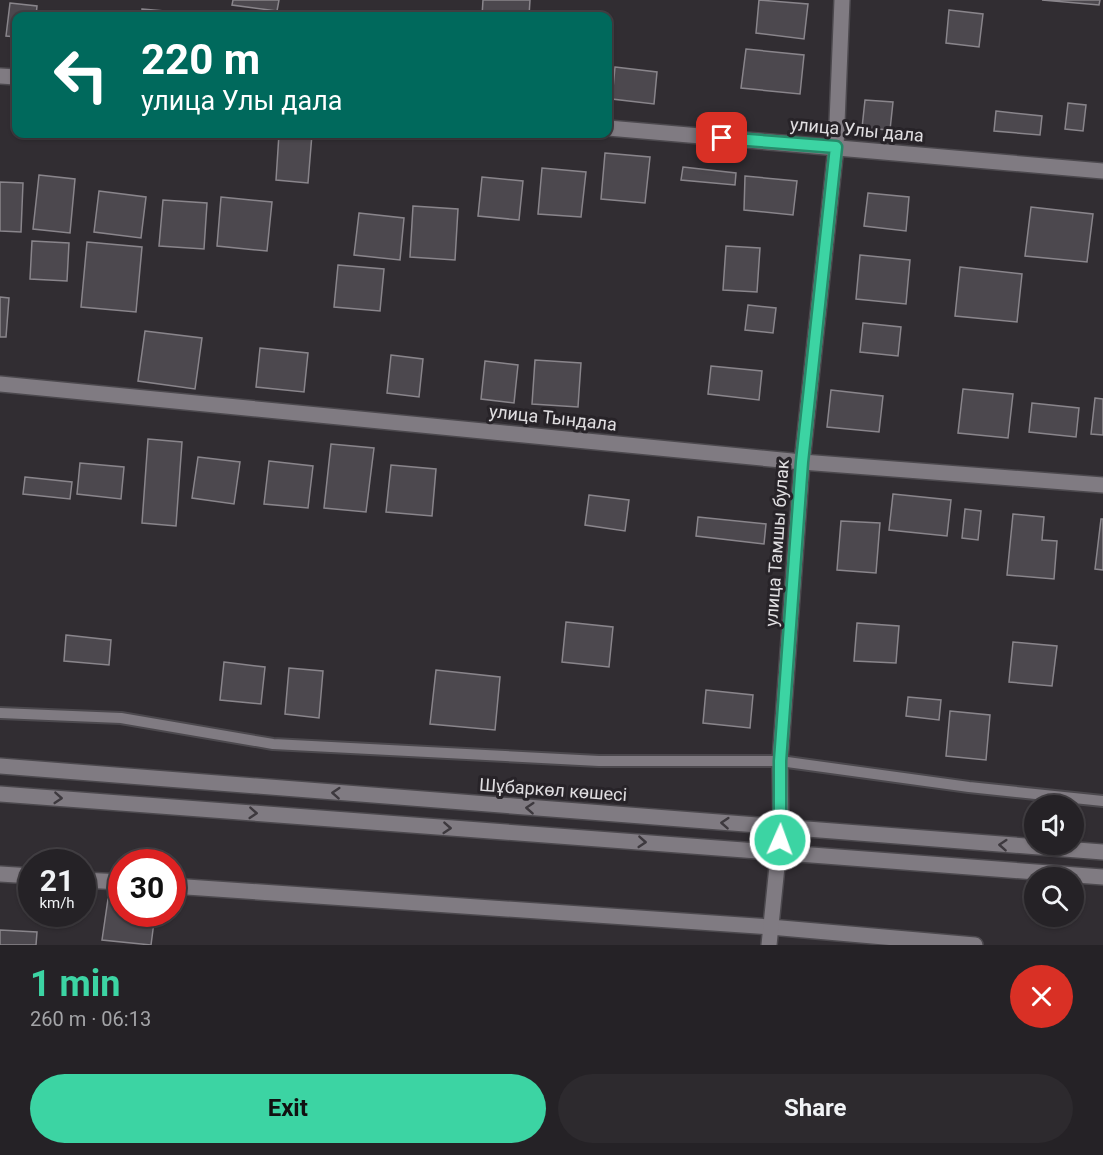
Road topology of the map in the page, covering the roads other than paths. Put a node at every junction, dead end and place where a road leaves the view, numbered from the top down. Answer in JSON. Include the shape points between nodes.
{"nodes":[{"id":1,"x":842,"y":0,"type":"edge"},
{"id":2,"x":612,"y":128,"type":"edge"},
{"id":3,"x":836,"y":147,"type":"junction"},
{"id":4,"x":1103,"y":171,"type":"edge"},
{"id":5,"x":0,"y":384,"type":"edge"},
{"id":6,"x":802,"y":462,"type":"junction"},
{"id":7,"x":1103,"y":485,"type":"edge"},
{"id":8,"x":0,"y":713,"type":"edge"},
{"id":9,"x":780,"y":761,"type":"junction"},
{"id":10,"x":0,"y":766,"type":"edge"},
{"id":11,"x":0,"y":794,"type":"edge"},
{"id":12,"x":1103,"y":801,"type":"edge"},
{"id":13,"x":781,"y":827,"type":"junction"},
{"id":14,"x":1103,"y":852,"type":"edge"},
{"id":15,"x":779,"y":853,"type":"junction"},
{"id":16,"x":0,"y":874,"type":"edge"},
{"id":17,"x":18,"y":875,"type":"edge"},
{"id":18,"x":1103,"y":877,"type":"edge"},
{"id":19,"x":186,"y":887,"type":"edge"},
{"id":20,"x":771,"y":927,"type":"junction"},
{"id":21,"x":769,"y":945,"type":"edge"},
{"id":22,"x":975,"y":945,"type":"edge"}],
"edges":[{"from":1,"to":3,"type":"street","name":"улица Тамшы булак"},
{"from":2,"to":3,"type":"street","name":"улица Улы дала"},
{"from":3,"to":4,"type":"street","name":"улица Улы дала"},
{"from":3,"to":6,"type":"street","name":"улица Тамшы булак"},
{"from":5,"to":6,"type":"street","name":"улица Тындала"},
{"from":6,"to":7,"type":"street","name":"улица Тындала"},
{"from":6,"to":9,"type":"street","name":"улица Тамшы булак"},
{"from":8,"to":9,"type":"lane","via":[[121,718],[273,744],[599,761]]},
{"from":9,"to":12,"type":"lane"},
{"from":9,"to":13,"type":"street","name":"улица Тамшы булак"},
{"from":13,"to":10,"type":"street","name":"Шұбаркөл көшесі","one_way":true},
{"from":11,"to":15,"type":"street","one_way":true},
{"from":14,"to":13,"type":"street","name":"Шұбаркөл көшесі","one_way":true},
{"from":13,"to":15,"type":"street","name":"улица Тамшы булак"},
{"from":15,"to":18,"type":"street"},
{"from":15,"to":20,"type":"street","name":"улица Тамшы булак"},
{"from":16,"to":17,"type":"street"},
{"from":19,"to":20,"type":"street"},
{"from":20,"to":21,"type":"street","name":"улица Тамшы булак"},
{"from":20,"to":22,"type":"street"}]}
